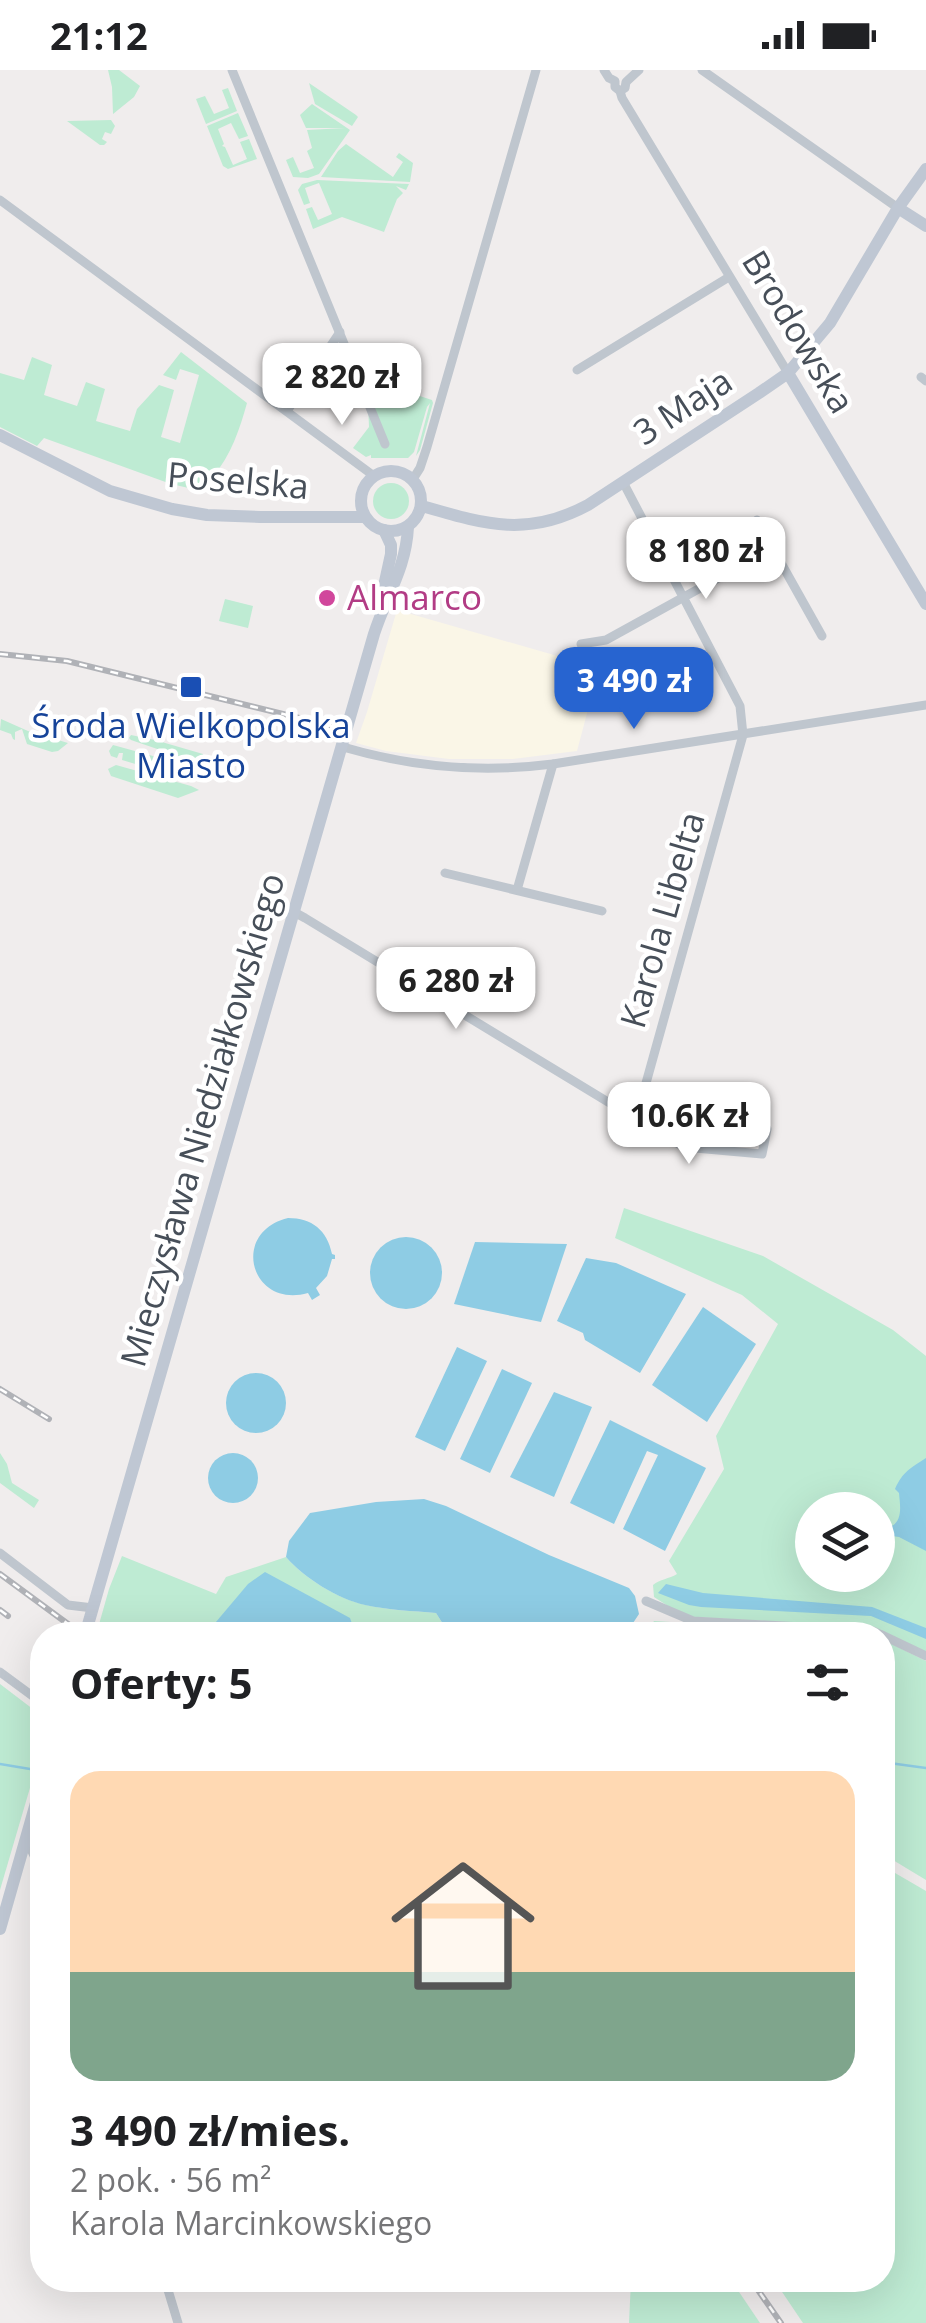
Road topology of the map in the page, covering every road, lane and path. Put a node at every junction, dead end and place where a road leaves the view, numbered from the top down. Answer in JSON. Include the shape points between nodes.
{"nodes":[{"id":1,"x":232,"y":70,"type":"edge"},
{"id":2,"x":536,"y":70,"type":"edge"},
{"id":3,"x":604,"y":70,"type":"edge"},
{"id":4,"x":639,"y":70,"type":"edge"},
{"id":5,"x":702,"y":70,"type":"edge"},
{"id":6,"x":620,"y":84,"type":"junction"},
{"id":7,"x":926,"y":169,"type":"edge"},
{"id":8,"x":0,"y":200,"type":"edge"},
{"id":9,"x":898,"y":208,"type":"junction"},
{"id":10,"x":926,"y":226,"type":"edge"},
{"id":11,"x":729,"y":276,"type":"junction"},
{"id":12,"x":340,"y":332,"type":"junction"},
{"id":13,"x":578,"y":370,"type":"dead end"},
{"id":14,"x":788,"y":374,"type":"junction"},
{"id":15,"x":287,"y":411,"type":"junction"},
{"id":16,"x":0,"y":435,"type":"edge"},
{"id":17,"x":385,"y":444,"type":"dead end"},
{"id":18,"x":374,"y":476,"type":"junction"},
{"id":19,"x":412,"y":479,"type":"junction"},
{"id":20,"x":624,"y":482,"type":"junction"},
{"id":21,"x":422,"y":506,"type":"junction"},
{"id":22,"x":365,"y":516,"type":"junction"},
{"id":23,"x":757,"y":520,"type":"dead end"},
{"id":24,"x":408,"y":526,"type":"junction"},
{"id":25,"x":384,"y":530,"type":"junction"},
{"id":26,"x":773,"y":548,"type":"junction"},
{"id":27,"x":682,"y":598,"type":"junction"},
{"id":28,"x":926,"y":604,"type":"edge"},
{"id":29,"x":378,"y":622,"type":"junction"},
{"id":30,"x":822,"y":636,"type":"dead end"},
{"id":31,"x":581,"y":644,"type":"dead end"},
{"id":32,"x":926,"y":705,"type":"edge"},
{"id":33,"x":743,"y":735,"type":"junction"},
{"id":34,"x":342,"y":747,"type":"junction"},
{"id":35,"x":553,"y":764,"type":"junction"},
{"id":36,"x":445,"y":873,"type":"dead end"},
{"id":37,"x":517,"y":890,"type":"junction"},
{"id":38,"x":602,"y":911,"type":"dead end"},
{"id":39,"x":294,"y":912,"type":"junction"},
{"id":40,"x":636,"y":1120,"type":"junction"},
{"id":41,"x":0,"y":1553,"type":"edge"},
{"id":42,"x":646,"y":1601,"type":"dead end"},
{"id":43,"x":94,"y":1608,"type":"junction"},
{"id":44,"x":89,"y":1622,"type":"edge"},
{"id":45,"x":729,"y":1622,"type":"edge"},
{"id":46,"x":895,"y":1641,"type":"edge"},
{"id":47,"x":926,"y":1656,"type":"edge"},
{"id":48,"x":0,"y":1672,"type":"edge"},
{"id":49,"x":30,"y":1694,"type":"edge"},
{"id":50,"x":30,"y":1825,"type":"edge"},
{"id":51,"x":26,"y":1839,"type":"junction"},
{"id":52,"x":30,"y":1847,"type":"edge"},
{"id":53,"x":0,"y":1929,"type":"edge"},
{"id":54,"x":169,"y":2292,"type":"edge"},
{"id":55,"x":178,"y":2323,"type":"edge"}],
"edges":[{"from":1,"to":12,"type":"street"},
{"from":2,"to":19,"type":"street","via":[[428,447]]},
{"from":3,"to":6,"type":"street","name":"Brodowska"},
{"from":4,"to":6,"type":"street"},
{"from":5,"to":9,"type":"street"},
{"from":6,"to":11,"type":"street","name":"Brodowska","via":[[622,98]]},
{"from":7,"to":9,"type":"street","name":"3 Maja"},
{"from":8,"to":15,"type":"street"},
{"from":9,"to":10,"type":"street"},
{"from":9,"to":14,"type":"street","name":"3 Maja","via":[[830,323]]},
{"from":11,"to":13,"type":"street"},
{"from":11,"to":14,"type":"street","name":"Brodowska"},
{"from":12,"to":15,"type":"street"},
{"from":12,"to":17,"type":"street"},
{"from":14,"to":20,"type":"street","name":"3 Maja"},
{"from":14,"to":28,"type":"street","name":"Brodowska"},
{"from":15,"to":18,"type":"street"},
{"from":16,"to":22,"type":"street","name":"Poselska","via":[[110,490],[172,510]]},
{"from":18,"to":19,"type":"street","via":[[394,470]]},
{"from":18,"to":22,"type":"street","via":[[362,494]]},
{"from":19,"to":21,"type":"street"},
{"from":20,"to":21,"type":"street","name":"3 Maja","via":[[572,513],[535,524],[497,525]]},
{"from":20,"to":27,"type":"street"},
{"from":21,"to":24,"type":"street"},
{"from":22,"to":25,"type":"street"},
{"from":23,"to":26,"type":"street"},
{"from":24,"to":25,"type":"street"},
{"from":24,"to":29,"type":"street","name":"Mieczysława Niedziałkowskiego"},
{"from":25,"to":29,"type":"street","name":"Mieczysława Niedziałkowskiego","via":[[391,554]]},
{"from":26,"to":27,"type":"street"},
{"from":26,"to":30,"type":"street"},
{"from":27,"to":31,"type":"street","via":[[606,640]]},
{"from":27,"to":33,"type":"street","via":[[740,706]]},
{"from":29,"to":34,"type":"street","name":"Mieczysława Niedziałkowskiego"},
{"from":32,"to":33,"type":"street"},
{"from":33,"to":35,"type":"street"},
{"from":33,"to":40,"type":"street","name":"Karola Libelta"},
{"from":34,"to":35,"type":"street","via":[[448,767]]},
{"from":34,"to":39,"type":"street","name":"Mieczysława Niedziałkowskiego"},
{"from":35,"to":37,"type":"street"},
{"from":36,"to":37,"type":"street"},
{"from":37,"to":38,"type":"street"},
{"from":39,"to":40,"type":"street"},
{"from":39,"to":43,"type":"street","name":"Mieczysława Niedziałkowskiego"},
{"from":40,"to":40,"type":"street","via":[[684,1147],[762,1154],[767,1129],[747,1106]]},
{"from":41,"to":43,"type":"street","via":[[68,1605]]},
{"from":42,"to":45,"type":"street","via":[[693,1620]]},
{"from":43,"to":44,"type":"street","name":"Mieczysława Niedziałkowskiego"},
{"from":46,"to":47,"type":"street"},
{"from":48,"to":49,"type":"street"},
{"from":50,"to":51,"type":"street"},
{"from":51,"to":52,"type":"street"},
{"from":51,"to":53,"type":"street"},
{"from":54,"to":55,"type":"street"}]}
